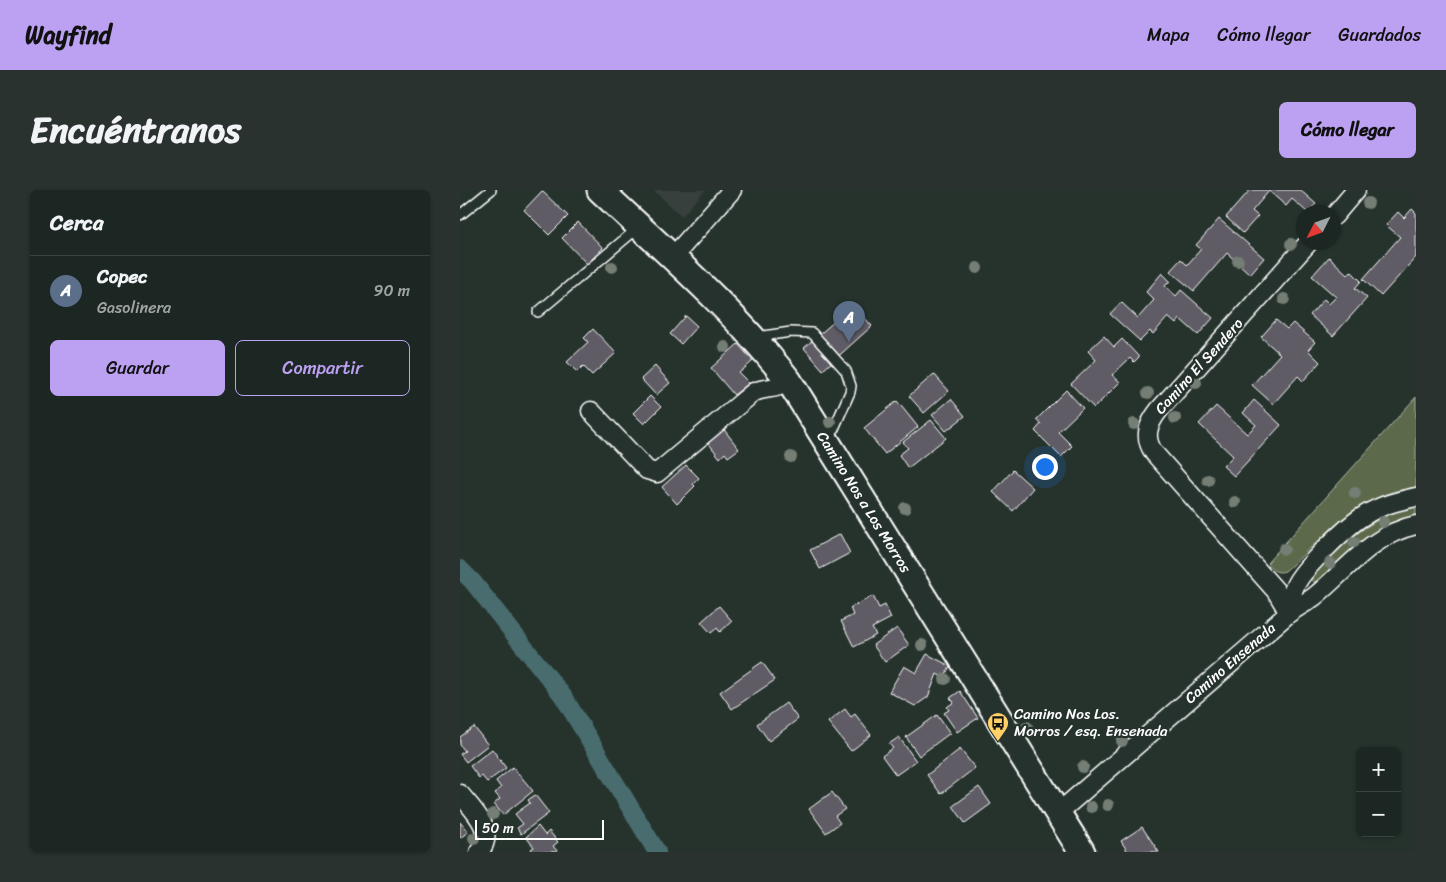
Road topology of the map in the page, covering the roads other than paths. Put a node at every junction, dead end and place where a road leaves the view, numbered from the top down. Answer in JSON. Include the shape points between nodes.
{"nodes":[{"id":1,"x":490,"y":190,"type":"edge"},
{"id":2,"x":600,"y":190,"type":"edge"},
{"id":3,"x":732,"y":190,"type":"edge"},
{"id":4,"x":1356,"y":190,"type":"edge"},
{"id":5,"x":1341,"y":208,"type":"edge"},
{"id":6,"x":460,"y":215,"type":"edge"},
{"id":7,"x":639,"y":227,"type":"junction"},
{"id":8,"x":1302,"y":250,"type":"edge"},
{"id":9,"x":672,"y":258,"type":"junction"},
{"id":10,"x":538,"y":312,"type":"dead end"},
{"id":11,"x":752,"y":338,"type":"junction"},
{"id":12,"x":789,"y":381,"type":"junction"},
{"id":13,"x":592,"y":411,"type":"dead end"},
{"id":14,"x":828,"y":442,"type":"junction"},
{"id":15,"x":1416,"y":496,"type":"edge"},
{"id":16,"x":1416,"y":525,"type":"edge"},
{"id":17,"x":1289,"y":613,"type":"junction"},
{"id":18,"x":460,"y":794,"type":"edge"},
{"id":19,"x":1058,"y":813,"type":"junction"},
{"id":20,"x":483,"y":846,"type":"edge"},
{"id":21,"x":1082,"y":852,"type":"edge"}],
"edges":[{"from":1,"to":6,"type":"lane"},
{"from":2,"to":7,"type":"main road","name":"Camino Nos a Los Morros"},
{"from":3,"to":9,"type":"street"},
{"from":4,"to":5,"type":"street"},
{"from":7,"to":9,"type":"main road","name":"Camino Nos a Los Morros"},
{"from":7,"to":10,"type":"lane"},
{"from":8,"to":17,"type":"street","name":"Camino El Sendero","via":[[1159,410],[1147,434],[1154,453],[1276,591]]},
{"from":9,"to":11,"type":"main road","name":"Camino Nos a Los Morros"},
{"from":11,"to":12,"type":"main road","name":"Camino Nos a Los Morros"},
{"from":11,"to":14,"type":"lane","via":[[790,332],[812,333],[846,370],[850,392]]},
{"from":12,"to":13,"type":"street","via":[[778,388],[754,392],[657,473],[647,470]]},
{"from":12,"to":14,"type":"main road","name":"Camino Nos a Los Morros"},
{"from":14,"to":19,"type":"main road","name":"Camino Nos a Los Morros"},
{"from":15,"to":17,"type":"street","name":"Camino Ensenada","via":[[1382,507],[1355,522],[1305,570],[1294,587]]},
{"from":16,"to":17,"type":"street","name":"Camino Ensenada","via":[[1375,541],[1314,597]]},
{"from":17,"to":19,"type":"street","name":"Camino Ensenada"},
{"from":18,"to":20,"type":"street","via":[[483,823]]},
{"from":19,"to":21,"type":"main road","name":"Camino Nos a Los Morros"}]}
